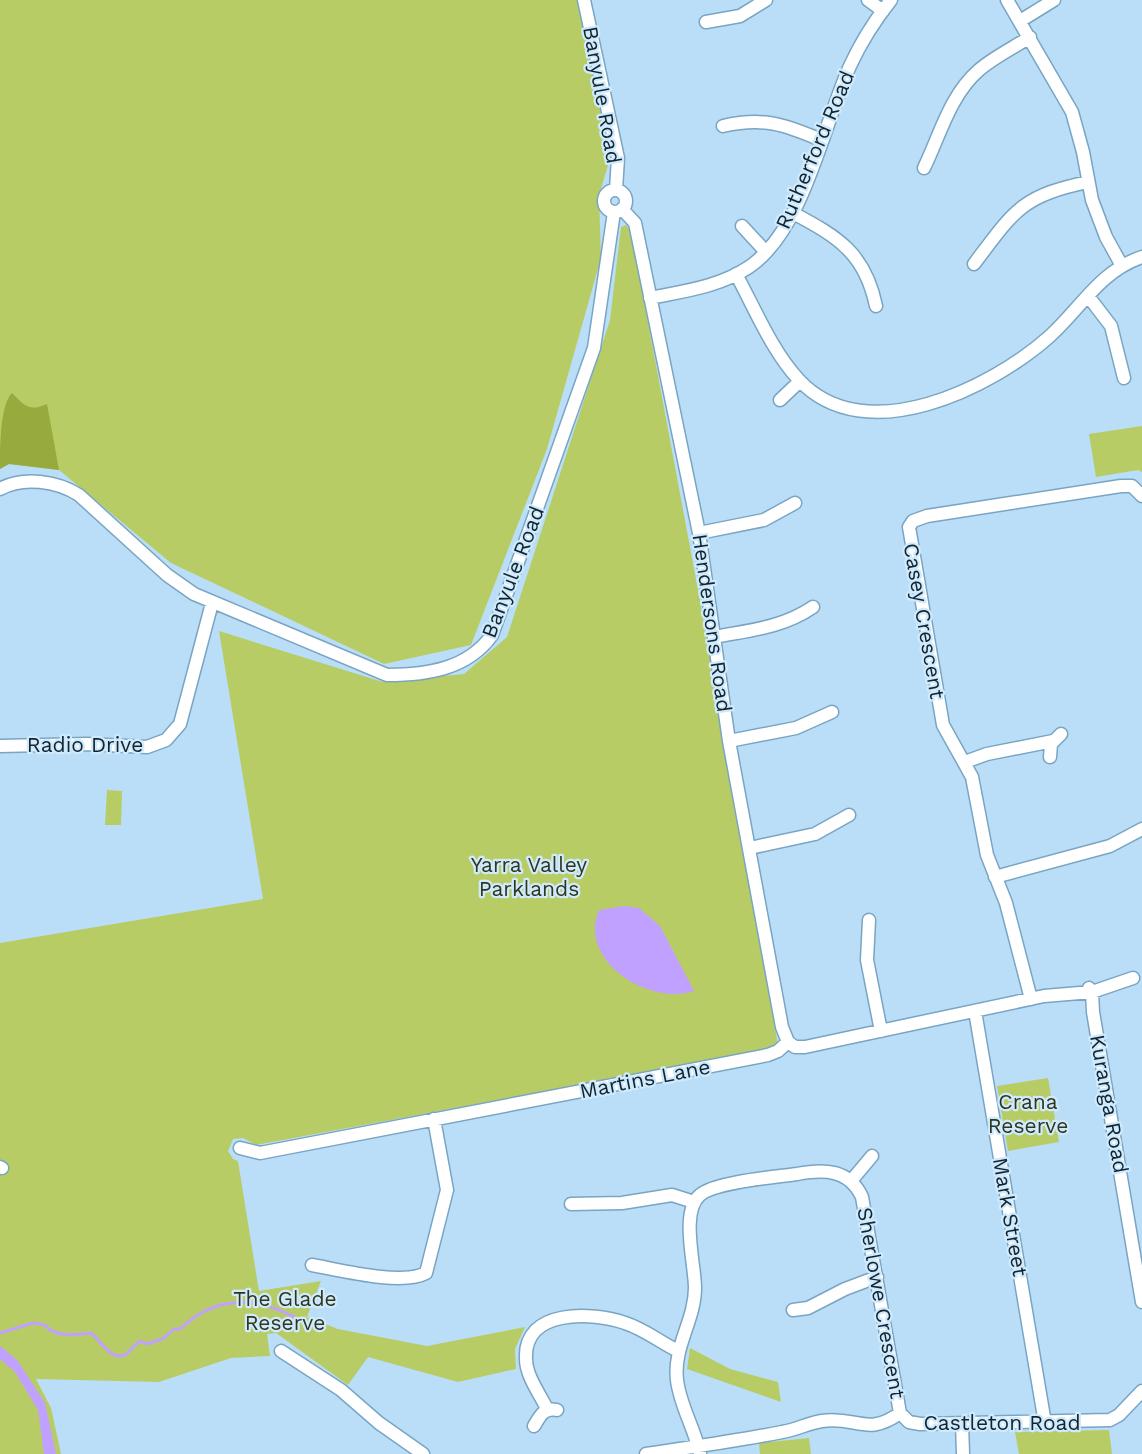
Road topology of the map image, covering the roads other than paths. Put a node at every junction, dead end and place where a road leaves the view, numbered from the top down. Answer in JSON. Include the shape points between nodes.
{"nodes":[{"id":1,"x":584,"y":0,"type":"edge"},
{"id":2,"x":766,"y":0,"type":"edge"},
{"id":3,"x":868,"y":0,"type":"edge"},
{"id":4,"x":891,"y":0,"type":"edge"},
{"id":5,"x":1007,"y":0,"type":"edge"},
{"id":6,"x":1054,"y":0,"type":"edge"},
{"id":7,"x":883,"y":11,"type":"junction"},
{"id":8,"x":1020,"y":21,"type":"junction"},
{"id":9,"x":706,"y":22,"type":"dead end"},
{"id":10,"x":1030,"y":37,"type":"junction"},
{"id":11,"x":723,"y":126,"type":"dead end"},
{"id":12,"x":821,"y":140,"type":"junction"},
{"id":13,"x":924,"y":168,"type":"dead end"},
{"id":14,"x":1088,"y":182,"type":"junction"},
{"id":15,"x":618,"y":210,"type":"junction"},
{"id":16,"x":793,"y":213,"type":"junction"},
{"id":17,"x":742,"y":226,"type":"dead end"},
{"id":18,"x":766,"y":252,"type":"junction"},
{"id":19,"x":1142,"y":257,"type":"edge"},
{"id":20,"x":974,"y":264,"type":"dead end"},
{"id":21,"x":1122,"y":266,"type":"junction"},
{"id":22,"x":736,"y":274,"type":"junction"},
{"id":23,"x":1088,"y":296,"type":"junction"},
{"id":24,"x":650,"y":298,"type":"junction"},
{"id":25,"x":876,"y":306,"type":"dead end"},
{"id":26,"x":1124,"y":378,"type":"dead end"},
{"id":27,"x":800,"y":381,"type":"junction"},
{"id":28,"x":780,"y":400,"type":"dead end"},
{"id":29,"x":0,"y":489,"type":"edge"},
{"id":30,"x":1142,"y":496,"type":"edge"},
{"id":31,"x":795,"y":503,"type":"dead end"},
{"id":32,"x":699,"y":533,"type":"junction"},
{"id":33,"x":212,"y":603,"type":"junction"},
{"id":34,"x":813,"y":607,"type":"dead end"},
{"id":35,"x":715,"y":637,"type":"junction"},
{"id":36,"x":832,"y":712,"type":"dead end"},
{"id":37,"x":729,"y":741,"type":"junction"},
{"id":38,"x":0,"y":746,"type":"edge"},
{"id":39,"x":1050,"y":757,"type":"dead end"},
{"id":40,"x":965,"y":762,"type":"junction"},
{"id":41,"x":849,"y":815,"type":"dead end"},
{"id":42,"x":1142,"y":829,"type":"edge"},
{"id":43,"x":750,"y":848,"type":"junction"},
{"id":44,"x":997,"y":880,"type":"junction"},
{"id":45,"x":869,"y":920,"type":"dead end"},
{"id":46,"x":1137,"y":977,"type":"edge"},
{"id":47,"x":1089,"y":991,"type":"junction"},
{"id":48,"x":1026,"y":1000,"type":"junction"},
{"id":49,"x":975,"y":1011,"type":"junction"},
{"id":50,"x":881,"y":1031,"type":"junction"},
{"id":51,"x":788,"y":1042,"type":"junction"},
{"id":52,"x":435,"y":1119,"type":"junction"},
{"id":53,"x":240,"y":1148,"type":"dead end"},
{"id":54,"x":872,"y":1156,"type":"dead end"},
{"id":55,"x":851,"y":1181,"type":"junction"},
{"id":56,"x":694,"y":1202,"type":"junction"},
{"id":57,"x":571,"y":1204,"type":"dead end"},
{"id":58,"x":312,"y":1265,"type":"dead end"},
{"id":59,"x":877,"y":1277,"type":"junction"},
{"id":60,"x":1142,"y":1302,"type":"edge"},
{"id":61,"x":793,"y":1310,"type":"dead end"},
{"id":62,"x":281,"y":1351,"type":"dead end"},
{"id":63,"x":678,"y":1351,"type":"junction"},
{"id":64,"x":1142,"y":1391,"type":"edge"},
{"id":65,"x":900,"y":1413,"type":"junction"},
{"id":66,"x":962,"y":1423,"type":"junction"},
{"id":67,"x":1045,"y":1423,"type":"junction"},
{"id":68,"x":534,"y":1426,"type":"dead end"},
{"id":69,"x":702,"y":1450,"type":"edge"},
{"id":70,"x":423,"y":1454,"type":"edge"},
{"id":71,"x":646,"y":1454,"type":"edge"},
{"id":72,"x":963,"y":1454,"type":"edge"}],
"edges":[{"from":1,"to":15,"type":"street","name":"Banyule Road","via":[[618,158],[616,190],[625,196],[626,203]]},
{"from":2,"to":9,"type":"street","via":[[740,16]]},
{"from":3,"to":7,"type":"street"},
{"from":4,"to":7,"type":"street","name":"Rutherford Road"},
{"from":5,"to":8,"type":"street"},
{"from":6,"to":8,"type":"street"},
{"from":7,"to":12,"type":"street","name":"Rutherford Road","via":[[851,65]]},
{"from":8,"to":10,"type":"street"},
{"from":10,"to":13,"type":"street","via":[[969,80],[952,106]]},
{"from":10,"to":14,"type":"street","via":[[1072,112]]},
{"from":11,"to":12,"type":"street","via":[[768,122]]},
{"from":12,"to":16,"type":"street","name":"Rutherford Road"},
{"from":14,"to":20,"type":"street","via":[[1054,189],[1024,205]]},
{"from":14,"to":21,"type":"street","via":[[1098,219]]},
{"from":15,"to":24,"type":"street","name":"Hendersons Road","via":[[635,223]]},
{"from":15,"to":33,"type":"street","name":"Banyule Road","via":[[594,348],[492,635],[480,652],[461,663],[416,675],[387,675]]},
{"from":16,"to":18,"type":"street","name":"Rutherford Road"},
{"from":16,"to":25,"type":"street","via":[[849,248],[870,281]]},
{"from":17,"to":18,"type":"street"},
{"from":18,"to":22,"type":"street","name":"Rutherford Road"},
{"from":19,"to":21,"type":"street"},
{"from":21,"to":23,"type":"street","via":[[1098,283]]},
{"from":22,"to":24,"type":"street","name":"Rutherford Road","via":[[698,288]]},
{"from":22,"to":27,"type":"street"},
{"from":23,"to":26,"type":"street","via":[[1116,337]]},
{"from":23,"to":27,"type":"street","via":[[1052,334],[1015,364],[974,387],[927,404],[891,411],[855,410],[822,398]]},
{"from":24,"to":32,"type":"street","name":"Hendersons Road"},
{"from":27,"to":28,"type":"street"},
{"from":29,"to":33,"type":"street","name":"Banyule Road","via":[[26,480],[66,487],[167,575]]},
{"from":30,"to":40,"type":"street","name":"Casey Crescent","via":[[1132,486],[1121,486],[927,516],[911,523],[909,537],[942,718],[949,739]]},
{"from":31,"to":32,"type":"street","via":[[764,520]]},
{"from":32,"to":35,"type":"street","name":"Hendersons Road"},
{"from":33,"to":38,"type":"street","name":"Radio Drive","via":[[180,724],[166,740],[147,747]]},
{"from":34,"to":35,"type":"street","via":[[773,627]]},
{"from":35,"to":37,"type":"street","name":"Hendersons Road"},
{"from":36,"to":37,"type":"street","via":[[796,728]]},
{"from":37,"to":43,"type":"street","name":"Hendersons Road"},
{"from":39,"to":40,"type":"street","via":[[1057,738]]},
{"from":40,"to":44,"type":"street","name":"Casey Crescent","via":[[974,783],[987,855]]},
{"from":41,"to":43,"type":"street","via":[[815,834]]},
{"from":42,"to":44,"type":"street","via":[[1110,846]]},
{"from":43,"to":51,"type":"street","name":"Hendersons Road","via":[[782,1027]]},
{"from":44,"to":48,"type":"street","name":"Casey Crescent","via":[[1010,917]]},
{"from":45,"to":50,"type":"street","via":[[867,960]]},
{"from":46,"to":47,"type":"street","via":[[1102,981]]},
{"from":47,"to":48,"type":"street","via":[[1075,988]]},
{"from":47,"to":60,"type":"street","name":"Kuranga Road"},
{"from":48,"to":49,"type":"street"},
{"from":49,"to":50,"type":"street"},
{"from":49,"to":67,"type":"street","name":"Mark Street"},
{"from":50,"to":51,"type":"street","via":[[799,1047]]},
{"from":51,"to":52,"type":"street","name":"Martins Lane","via":[[768,1055]]},
{"from":52,"to":53,"type":"street","name":"Martins Lane","via":[[260,1153]]},
{"from":52,"to":58,"type":"street","via":[[447,1190],[426,1273],[411,1278],[391,1277]]},
{"from":54,"to":55,"type":"street"},
{"from":55,"to":56,"type":"street","name":"Sherlowe Crescent","via":[[830,1171],[805,1172],[715,1187]]},
{"from":55,"to":59,"type":"street","name":"Sherlowe Crescent","via":[[865,1207]]},
{"from":56,"to":57,"type":"street","via":[[672,1195],[622,1203]]},
{"from":56,"to":63,"type":"street","via":[[690,1217],[695,1297]]},
{"from":59,"to":61,"type":"street","via":[[808,1308]]},
{"from":59,"to":65,"type":"street","name":"Sherlowe Crescent"},
{"from":62,"to":70,"type":"street","via":[[326,1379]]},
{"from":63,"to":68,"type":"street","via":[[638,1327],[614,1319],[585,1315],[548,1322],[528,1342],[526,1360],[552,1410]]},
{"from":63,"to":69,"type":"street","via":[[677,1382],[686,1410],[699,1429]]},
{"from":64,"to":67,"type":"street","name":"Castleton Road","via":[[1110,1420]]},
{"from":65,"to":66,"type":"street","name":"Castleton Road","via":[[914,1424]]},
{"from":65,"to":69,"type":"street","name":"Castleton Road","via":[[873,1426],[831,1420]]},
{"from":66,"to":67,"type":"street","name":"Castleton Road"},
{"from":66,"to":72,"type":"street"},
{"from":69,"to":71,"type":"street","name":"Castleton Road"}]}
